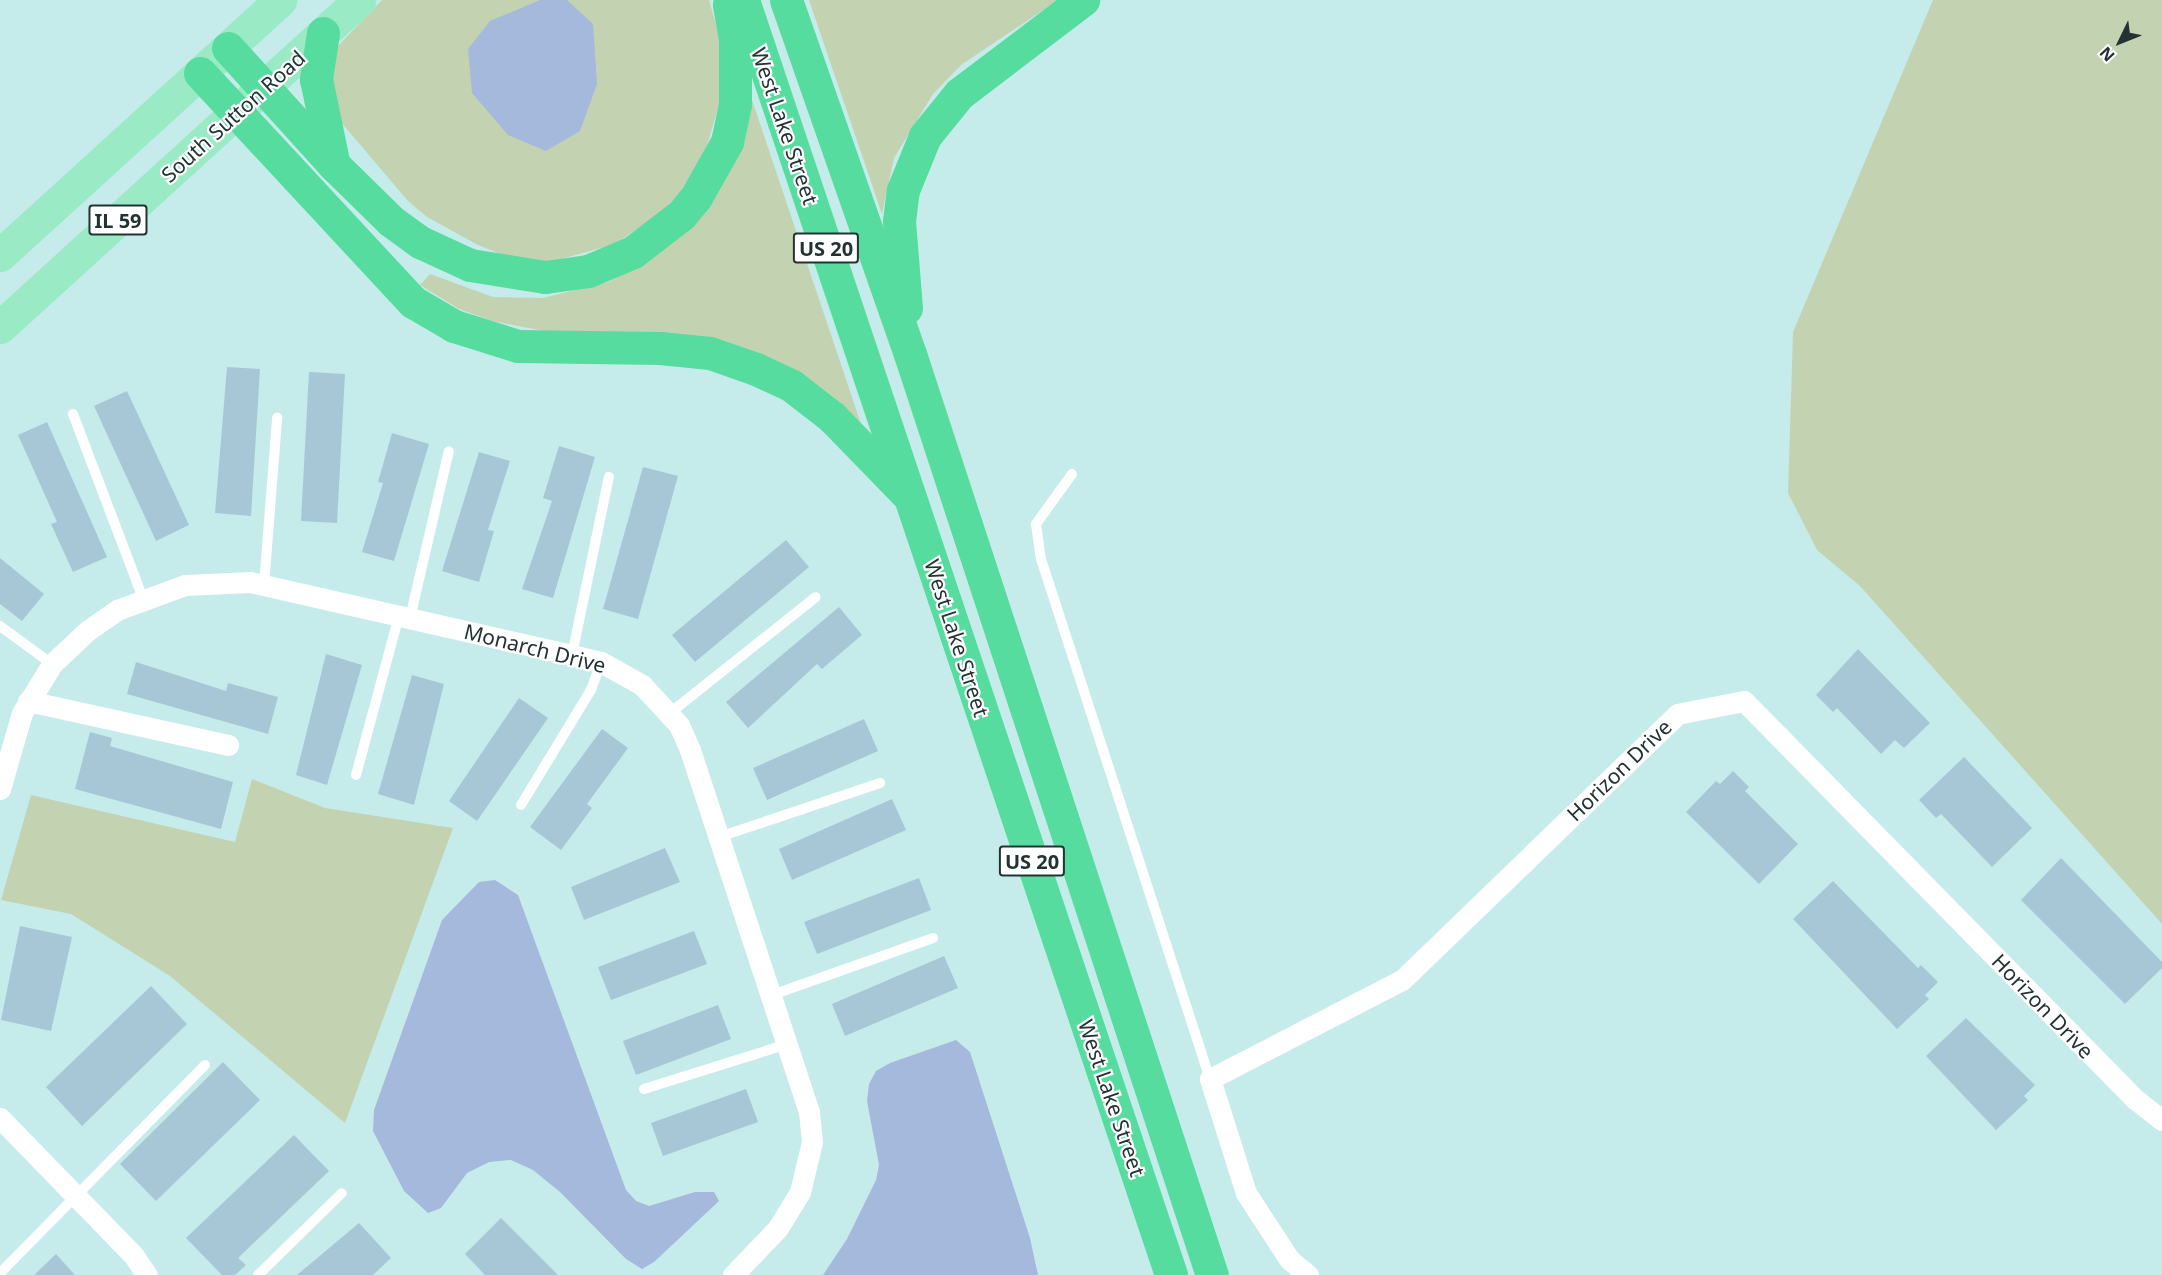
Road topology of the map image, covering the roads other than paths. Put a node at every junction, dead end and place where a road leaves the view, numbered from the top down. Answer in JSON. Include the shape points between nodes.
{"nodes":[{"id":1,"x":280,"y":0,"type":"edge"},
{"id":2,"x":358,"y":0,"type":"edge"},
{"id":3,"x":729,"y":0,"type":"edge"},
{"id":4,"x":743,"y":0,"type":"edge"},
{"id":5,"x":786,"y":0,"type":"edge"},
{"id":6,"x":1083,"y":0,"type":"edge"},
{"id":7,"x":323,"y":33,"type":"junction"},
{"id":8,"x":228,"y":48,"type":"junction"},
{"id":9,"x":200,"y":73,"type":"junction"},
{"id":10,"x":264,"y":88,"type":"junction"},
{"id":11,"x":237,"y":113,"type":"junction"},
{"id":12,"x":334,"y":165,"type":"junction"},
{"id":13,"x":0,"y":255,"type":"edge"},
{"id":14,"x":0,"y":327,"type":"edge"},
{"id":15,"x":910,"y":354,"type":"junction"},
{"id":16,"x":74,"y":414,"type":"dead end"},
{"id":17,"x":277,"y":418,"type":"dead end"},
{"id":18,"x":449,"y":451,"type":"dead end"},
{"id":19,"x":1072,"y":474,"type":"dead end"},
{"id":20,"x":609,"y":477,"type":"dead end"},
{"id":21,"x":910,"y":496,"type":"junction"},
{"id":22,"x":264,"y":585,"type":"junction"},
{"id":23,"x":816,"y":597,"type":"dead end"},
{"id":24,"x":143,"y":598,"type":"junction"},
{"id":25,"x":405,"y":617,"type":"junction"},
{"id":26,"x":0,"y":626,"type":"edge"},
{"id":27,"x":572,"y":654,"type":"junction"},
{"id":28,"x":601,"y":662,"type":"junction"},
{"id":29,"x":52,"y":664,"type":"junction"},
{"id":30,"x":28,"y":701,"type":"junction"},
{"id":31,"x":670,"y":713,"type":"junction"},
{"id":32,"x":228,"y":745,"type":"dead end"},
{"id":33,"x":4,"y":759,"type":"edge"},
{"id":34,"x":356,"y":775,"type":"dead end"},
{"id":35,"x":880,"y":783,"type":"dead end"},
{"id":36,"x":0,"y":789,"type":"edge"},
{"id":37,"x":521,"y":805,"type":"dead end"},
{"id":38,"x":719,"y":837,"type":"junction"},
{"id":39,"x":933,"y":938,"type":"dead end"},
{"id":40,"x":772,"y":995,"type":"junction"},
{"id":41,"x":788,"y":1044,"type":"junction"},
{"id":42,"x":205,"y":1065,"type":"dead end"},
{"id":43,"x":1210,"y":1079,"type":"junction"},
{"id":44,"x":644,"y":1089,"type":"dead end"},
{"id":45,"x":0,"y":1118,"type":"edge"},
{"id":46,"x":2162,"y":1120,"type":"edge"},
{"id":47,"x":342,"y":1193,"type":"dead end"},
{"id":48,"x":78,"y":1198,"type":"junction"},
{"id":49,"x":0,"y":1273,"type":"edge"},
{"id":50,"x":147,"y":1275,"type":"edge"},
{"id":51,"x":258,"y":1275,"type":"edge"},
{"id":52,"x":733,"y":1275,"type":"edge"},
{"id":53,"x":1172,"y":1275,"type":"edge"},
{"id":54,"x":1212,"y":1275,"type":"edge"},
{"id":55,"x":1308,"y":1275,"type":"edge"}],
"edges":[{"from":1,"to":8,"type":"main road","number":"IL 59"},
{"from":2,"to":7,"type":"main road","name":"South Sutton Road","number":"IL 59"},
{"from":3,"to":12,"type":"highway","via":[[735,39],[735,104],[726,142],[711,174],[681,215],[633,252],[588,270],[545,277],[470,265],[434,250],[391,221]]},
{"from":4,"to":21,"type":"highway","name":"West Lake Street","number":"US 20"},
{"from":5,"to":15,"type":"highway","name":"West Lake Street","number":"US 20"},
{"from":6,"to":15,"type":"highway","via":[[960,94],[925,136],[903,190],[899,221]]},
{"from":7,"to":10,"type":"main road","name":"South Sutton Road","number":"IL 59"},
{"from":7,"to":12,"type":"highway","via":[[316,79]]},
{"from":8,"to":9,"type":"main road","number":"IL 59"},
{"from":8,"to":10,"type":"highway"},
{"from":9,"to":11,"type":"highway"},
{"from":9,"to":13,"type":"main road","number":"IL 59"},
{"from":10,"to":11,"type":"main road","name":"South Sutton Road","number":"IL 59"},
{"from":10,"to":12,"type":"highway"},
{"from":11,"to":14,"type":"main road","name":"South Sutton Road","number":"IL 59"},
{"from":11,"to":21,"type":"highway","via":[[377,268],[413,302],[444,320],[518,346],[660,348],[710,353],[756,369],[792,386],[832,417]]},
{"from":15,"to":54,"type":"highway","name":"West Lake Street","number":"US 20"},
{"from":16,"to":24,"type":"lane"},
{"from":17,"to":22,"type":"lane"},
{"from":18,"to":25,"type":"lane"},
{"from":19,"to":43,"type":"lane","via":[[1036,524],[1041,559]]},
{"from":20,"to":27,"type":"lane"},
{"from":21,"to":53,"type":"highway","name":"West Lake Street","number":"US 20"},
{"from":22,"to":24,"type":"street","name":"Monarch Drive","via":[[219,581],[186,585]]},
{"from":22,"to":25,"type":"street","name":"Monarch Drive"},
{"from":23,"to":31,"type":"lane"},
{"from":24,"to":29,"type":"street","name":"Monarch Drive","via":[[87,631]]},
{"from":25,"to":27,"type":"street","name":"Monarch Drive"},
{"from":25,"to":34,"type":"lane"},
{"from":26,"to":29,"type":"lane"},
{"from":27,"to":28,"type":"street","name":"Monarch Drive"},
{"from":28,"to":31,"type":"street","name":"Monarch Drive","via":[[642,685]]},
{"from":28,"to":37,"type":"lane","via":[[591,690]]},
{"from":29,"to":30,"type":"street","name":"Monarch Drive"},
{"from":30,"to":32,"type":"street"},
{"from":30,"to":33,"type":"street","name":"Monarch Drive"},
{"from":31,"to":38,"type":"street","name":"Monarch Drive","via":[[690,750]]},
{"from":33,"to":36,"type":"street","name":"Monarch Drive"},
{"from":35,"to":38,"type":"lane"},
{"from":38,"to":40,"type":"street","name":"Monarch Drive"},
{"from":39,"to":40,"type":"lane"},
{"from":40,"to":41,"type":"street","name":"Monarch Drive"},
{"from":41,"to":44,"type":"lane"},
{"from":41,"to":52,"type":"street","name":"Monarch Drive","via":[[809,1112],[812,1142],[808,1169],[791,1211]]},
{"from":42,"to":48,"type":"lane","via":[[93,1177]]},
{"from":43,"to":46,"type":"street","name":"Horizon Drive","via":[[1402,980],[1677,714],[1744,701],[2135,1099]]},
{"from":43,"to":55,"type":"street","via":[[1246,1193],[1289,1259]]},
{"from":45,"to":48,"type":"street"},
{"from":47,"to":51,"type":"lane"},
{"from":48,"to":49,"type":"lane"},
{"from":48,"to":50,"type":"street"}]}
